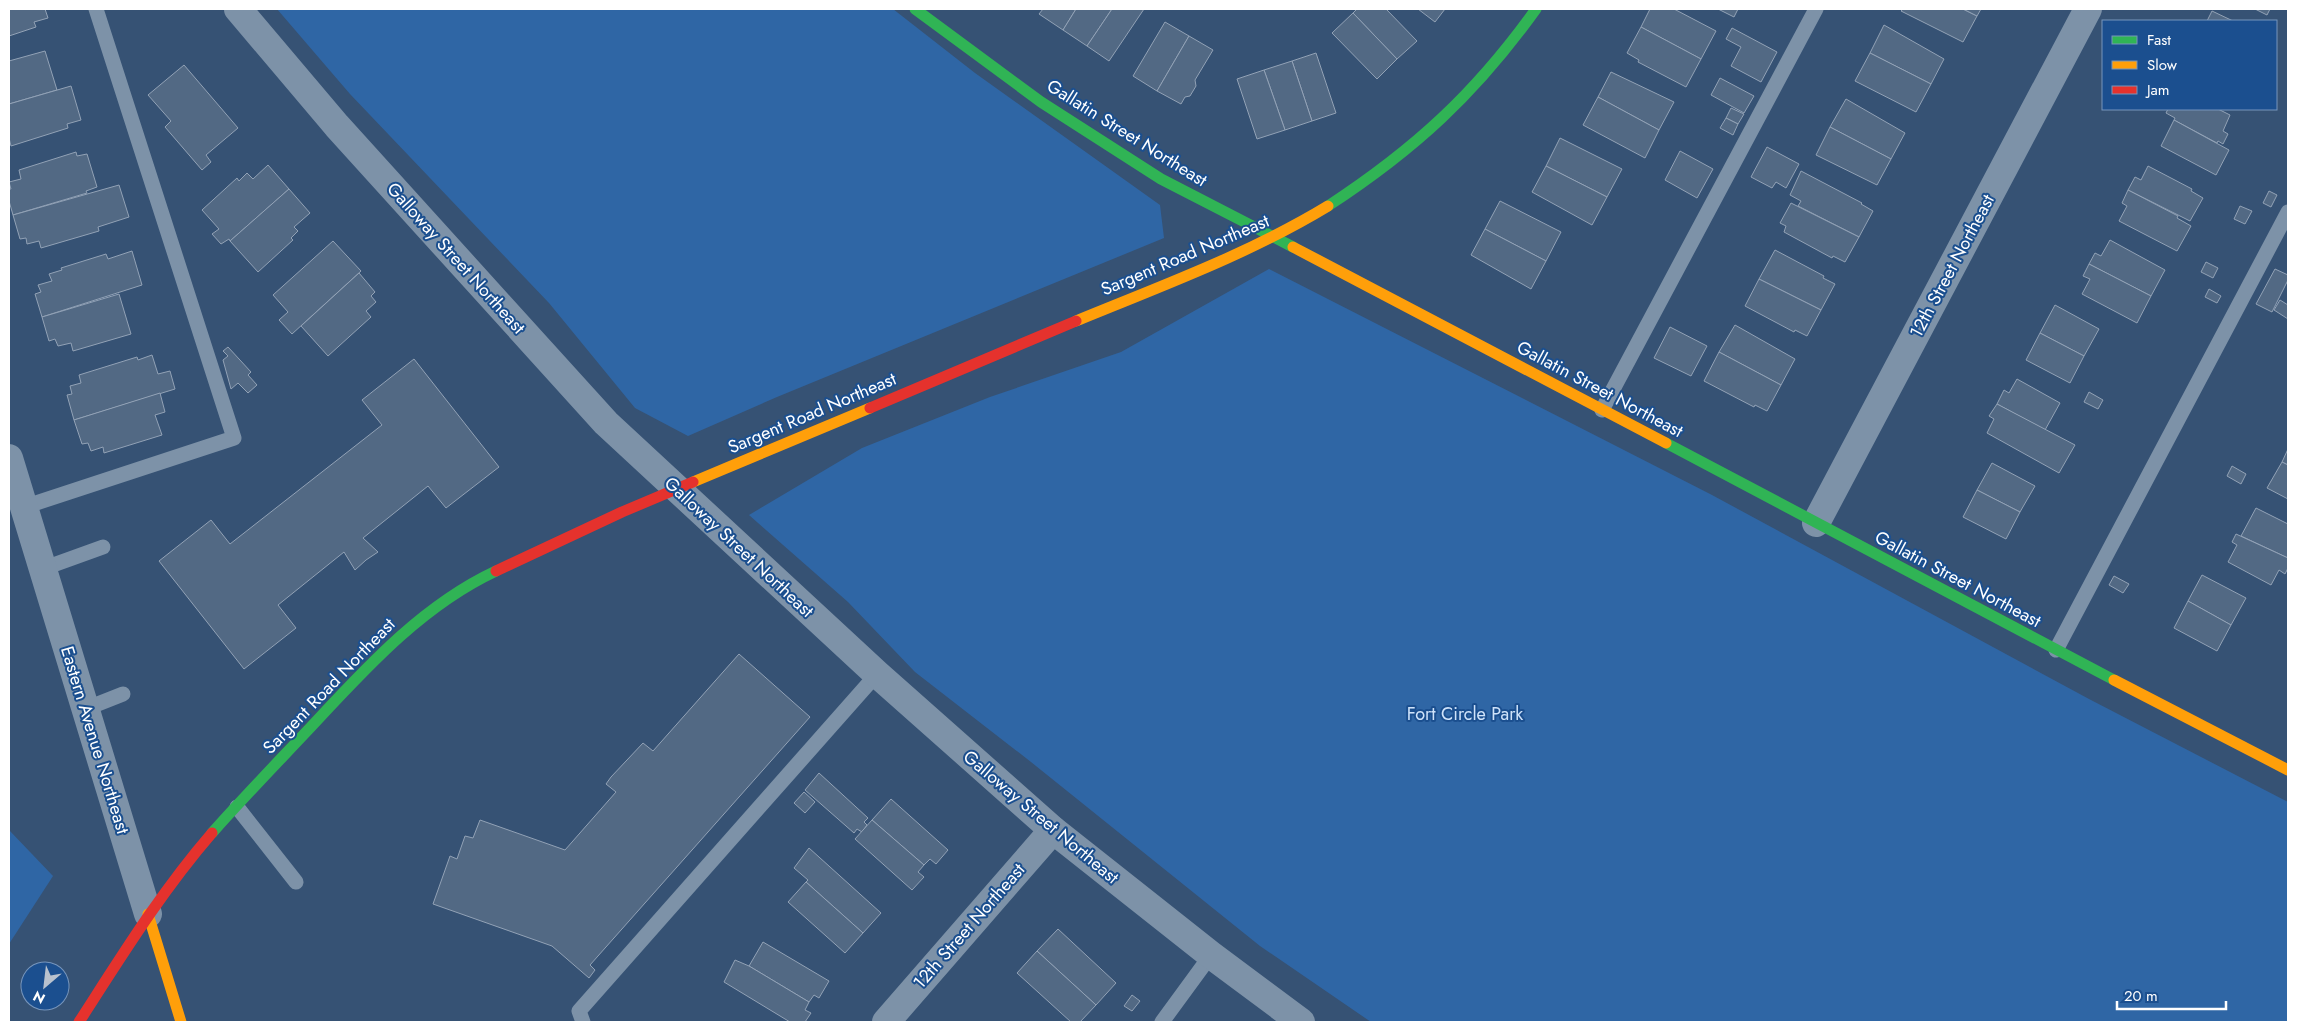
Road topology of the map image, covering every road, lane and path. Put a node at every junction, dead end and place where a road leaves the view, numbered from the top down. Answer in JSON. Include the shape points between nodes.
{"nodes":[{"id":1,"x":96,"y":9,"type":"edge"},
{"id":2,"x":238,"y":9,"type":"edge"},
{"id":3,"x":915,"y":9,"type":"edge"},
{"id":4,"x":1536,"y":9,"type":"edge"},
{"id":5,"x":1816,"y":9,"type":"edge"},
{"id":6,"x":2088,"y":9,"type":"edge"},
{"id":7,"x":2288,"y":212,"type":"edge"},
{"id":8,"x":1273,"y":236,"type":"junction"},
{"id":9,"x":1602,"y":410,"type":"junction"},
{"id":10,"x":9,"y":458,"type":"edge"},
{"id":11,"x":677,"y":489,"type":"junction"},
{"id":12,"x":24,"y":507,"type":"junction"},
{"id":13,"x":1816,"y":523,"type":"junction"},
{"id":14,"x":103,"y":547,"type":"dead end"},
{"id":15,"x":42,"y":569,"type":"junction"},
{"id":16,"x":2056,"y":650,"type":"junction"},
{"id":17,"x":877,"y":674,"type":"junction"},
{"id":18,"x":123,"y":694,"type":"dead end"},
{"id":19,"x":85,"y":708,"type":"junction"},
{"id":20,"x":2288,"y":770,"type":"edge"},
{"id":21,"x":236,"y":807,"type":"junction"},
{"id":22,"x":1053,"y":830,"type":"junction"},
{"id":23,"x":296,"y":882,"type":"dead end"},
{"id":24,"x":148,"y":914,"type":"junction"},
{"id":25,"x":1211,"y":955,"type":"junction"},
{"id":26,"x":79,"y":1022,"type":"edge"},
{"id":27,"x":181,"y":1022,"type":"edge"},
{"id":28,"x":583,"y":1022,"type":"edge"},
{"id":29,"x":886,"y":1022,"type":"edge"},
{"id":30,"x":1162,"y":1022,"type":"edge"},
{"id":31,"x":1301,"y":1022,"type":"edge"}],
"edges":[{"from":1,"to":12,"type":"lane","via":[[234,438]]},
{"from":2,"to":11,"type":"street","name":"Galloway Street Northeast","via":[[337,126],[606,423]]},
{"from":3,"to":8,"type":"main road","name":"Gallatin Street Northeast","via":[[1101,142],[1161,179]]},
{"from":4,"to":8,"type":"main road","name":"Sargent Road Northeast","via":[[1505,53],[1418,139],[1352,190]]},
{"from":5,"to":9,"type":"lane"},
{"from":6,"to":13,"type":"street","name":"12th Street Northeast"},
{"from":7,"to":16,"type":"lane"},
{"from":8,"to":9,"type":"main road","name":"Gallatin Street Northeast"},
{"from":8,"to":11,"type":"main road","name":"Sargent Road Northeast"},
{"from":9,"to":13,"type":"main road","name":"Gallatin Street Northeast"},
{"from":10,"to":12,"type":"street","name":"Eastern Avenue Northeast"},
{"from":11,"to":17,"type":"street","name":"Galloway Street Northeast"},
{"from":11,"to":21,"type":"main road","name":"Sargent Road Northeast","via":[[483,577],[440,605],[386,648]]},
{"from":12,"to":15,"type":"street","name":"Eastern Avenue Northeast"},
{"from":13,"to":16,"type":"main road","name":"Gallatin Street Northeast"},
{"from":14,"to":15,"type":"lane"},
{"from":15,"to":19,"type":"street","name":"Eastern Avenue Northeast"},
{"from":16,"to":20,"type":"main road","name":"Gallatin Street Northeast"},
{"from":17,"to":22,"type":"street","name":"Galloway Street Northeast"},
{"from":17,"to":28,"type":"lane","via":[[579,1011]]},
{"from":18,"to":19,"type":"lane"},
{"from":19,"to":24,"type":"street","name":"Eastern Avenue Northeast"},
{"from":21,"to":23,"type":"lane"},
{"from":21,"to":24,"type":"main road","name":"Sargent Road Northeast"},
{"from":22,"to":25,"type":"street","name":"Galloway Street Northeast"},
{"from":22,"to":29,"type":"street","name":"12th Street Northeast"},
{"from":24,"to":26,"type":"main road","name":"Sargent Road Northeast"},
{"from":24,"to":27,"type":"main road","name":"Eastern Avenue Northeast"},
{"from":25,"to":30,"type":"lane"},
{"from":25,"to":31,"type":"street","name":"Galloway Street Northeast"}]}
